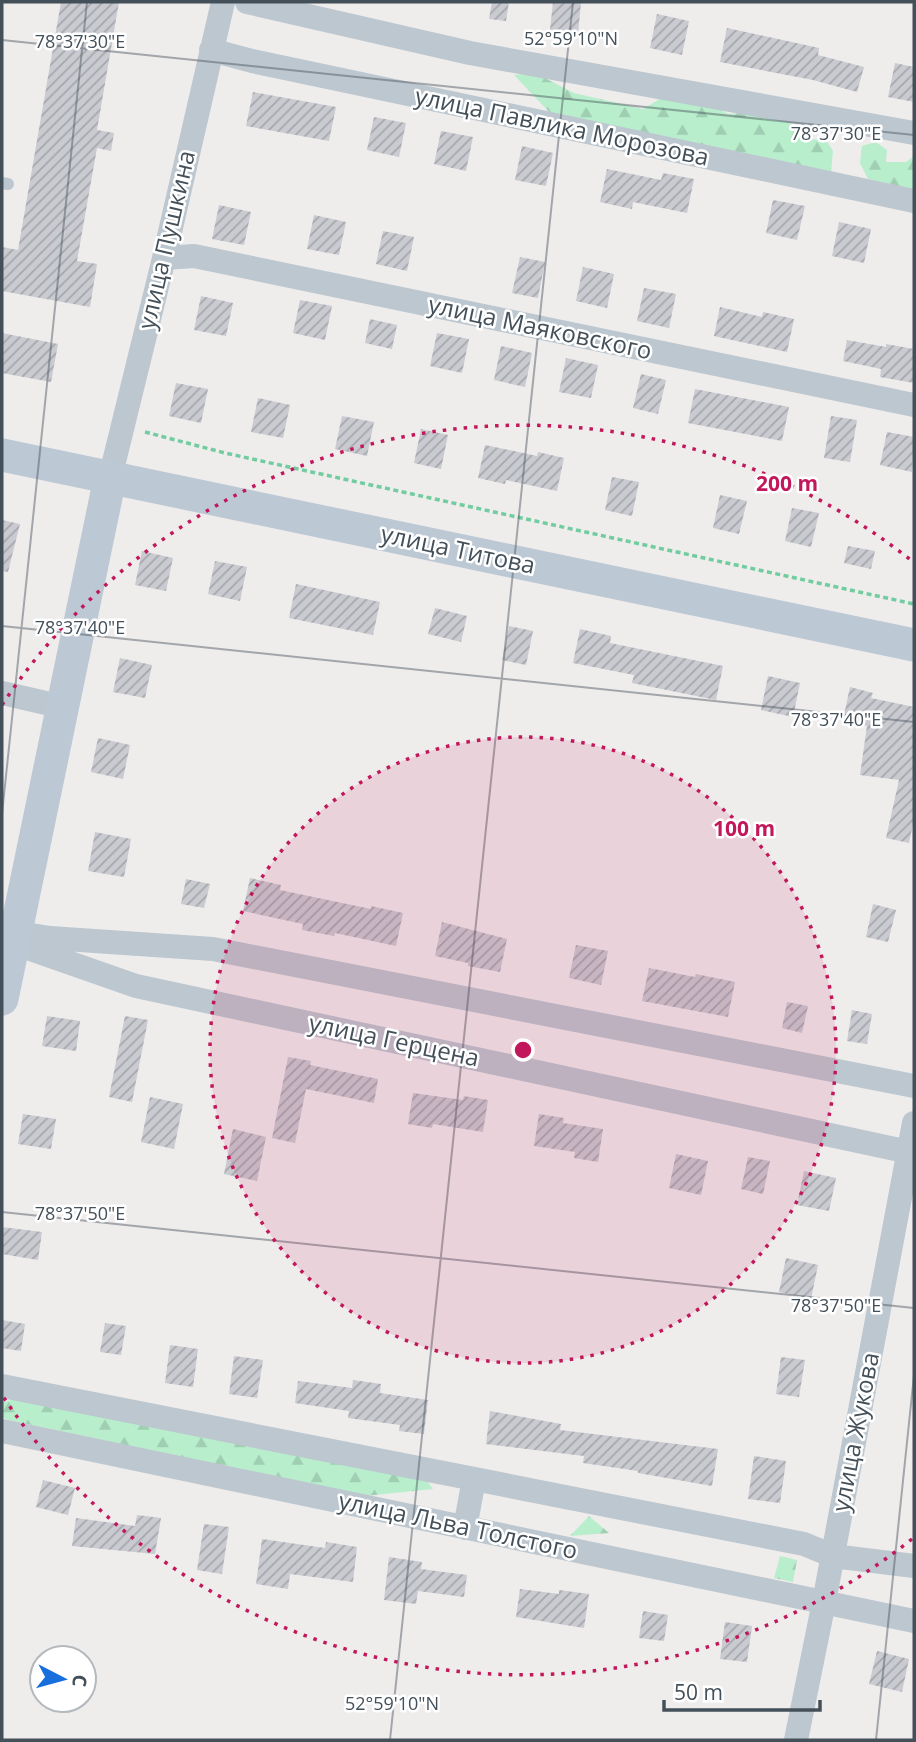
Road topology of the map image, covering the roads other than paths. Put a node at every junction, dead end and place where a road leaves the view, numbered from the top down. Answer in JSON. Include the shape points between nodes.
{"nodes":[{"id":1,"x":223,"y":2,"type":"edge"},
{"id":2,"x":247,"y":2,"type":"edge"},
{"id":3,"x":211,"y":50,"type":"junction"},
{"id":4,"x":914,"y":134,"type":"edge"},
{"id":5,"x":914,"y":201,"type":"edge"},
{"id":6,"x":164,"y":258,"type":"junction"},
{"id":7,"x":914,"y":405,"type":"edge"},
{"id":8,"x":2,"y":455,"type":"edge"},
{"id":9,"x":110,"y":478,"type":"junction"},
{"id":10,"x":914,"y":645,"type":"edge"},
{"id":11,"x":2,"y":693,"type":"edge"},
{"id":12,"x":63,"y":708,"type":"junction"},
{"id":13,"x":8,"y":936,"type":"edge"},
{"id":14,"x":2,"y":999,"type":"edge"},
{"id":15,"x":914,"y":1086,"type":"edge"},
{"id":16,"x":914,"y":1122,"type":"edge"},
{"id":17,"x":911,"y":1153,"type":"edge"},
{"id":18,"x":2,"y":1386,"type":"edge"},
{"id":19,"x":2,"y":1431,"type":"edge"},
{"id":20,"x":474,"y":1479,"type":"junction"},
{"id":21,"x":465,"y":1528,"type":"junction"},
{"id":22,"x":833,"y":1556,"type":"junction"},
{"id":23,"x":914,"y":1566,"type":"edge"},
{"id":24,"x":824,"y":1602,"type":"junction"},
{"id":25,"x":914,"y":1621,"type":"edge"},
{"id":26,"x":796,"y":1740,"type":"edge"}],
"edges":[{"from":1,"to":3,"type":"street","name":"улица Пушкина"},
{"from":2,"to":4,"type":"street","via":[[470,53]]},
{"from":3,"to":5,"type":"street","name":"улица Павлика Морозова"},
{"from":3,"to":6,"type":"street","name":"улица Пушкина"},
{"from":6,"to":7,"type":"street","name":"улица Маяковского","via":[[194,256]]},
{"from":6,"to":9,"type":"street","name":"улица Пушкина"},
{"from":8,"to":9,"type":"main road","name":"улица Титова"},
{"from":9,"to":10,"type":"main road","name":"улица Титова"},
{"from":9,"to":12,"type":"main road"},
{"from":11,"to":12,"type":"street"},
{"from":12,"to":13,"type":"main road"},
{"from":13,"to":14,"type":"main road"},
{"from":13,"to":15,"type":"street","via":[[213,949]]},
{"from":13,"to":17,"type":"street","name":"улица Герцена","via":[[136,986]]},
{"from":16,"to":17,"type":"street","name":"улица Жукова"},
{"from":17,"to":22,"type":"street","name":"улица Жукова"},
{"from":18,"to":20,"type":"street","name":"улица Льва Толстого"},
{"from":19,"to":21,"type":"street","name":"улица Льва Толстого"},
{"from":20,"to":21,"type":"street"},
{"from":20,"to":22,"type":"street","name":"улица Льва Толстого","via":[[804,1544]]},
{"from":21,"to":24,"type":"street","name":"улица Льва Толстого"},
{"from":22,"to":23,"type":"street","name":"улица Льва Толстого"},
{"from":22,"to":24,"type":"street","name":"улица Жукова"},
{"from":24,"to":25,"type":"street","name":"улица Льва Толстого"},
{"from":24,"to":26,"type":"street","name":"улица Жукова"}]}
